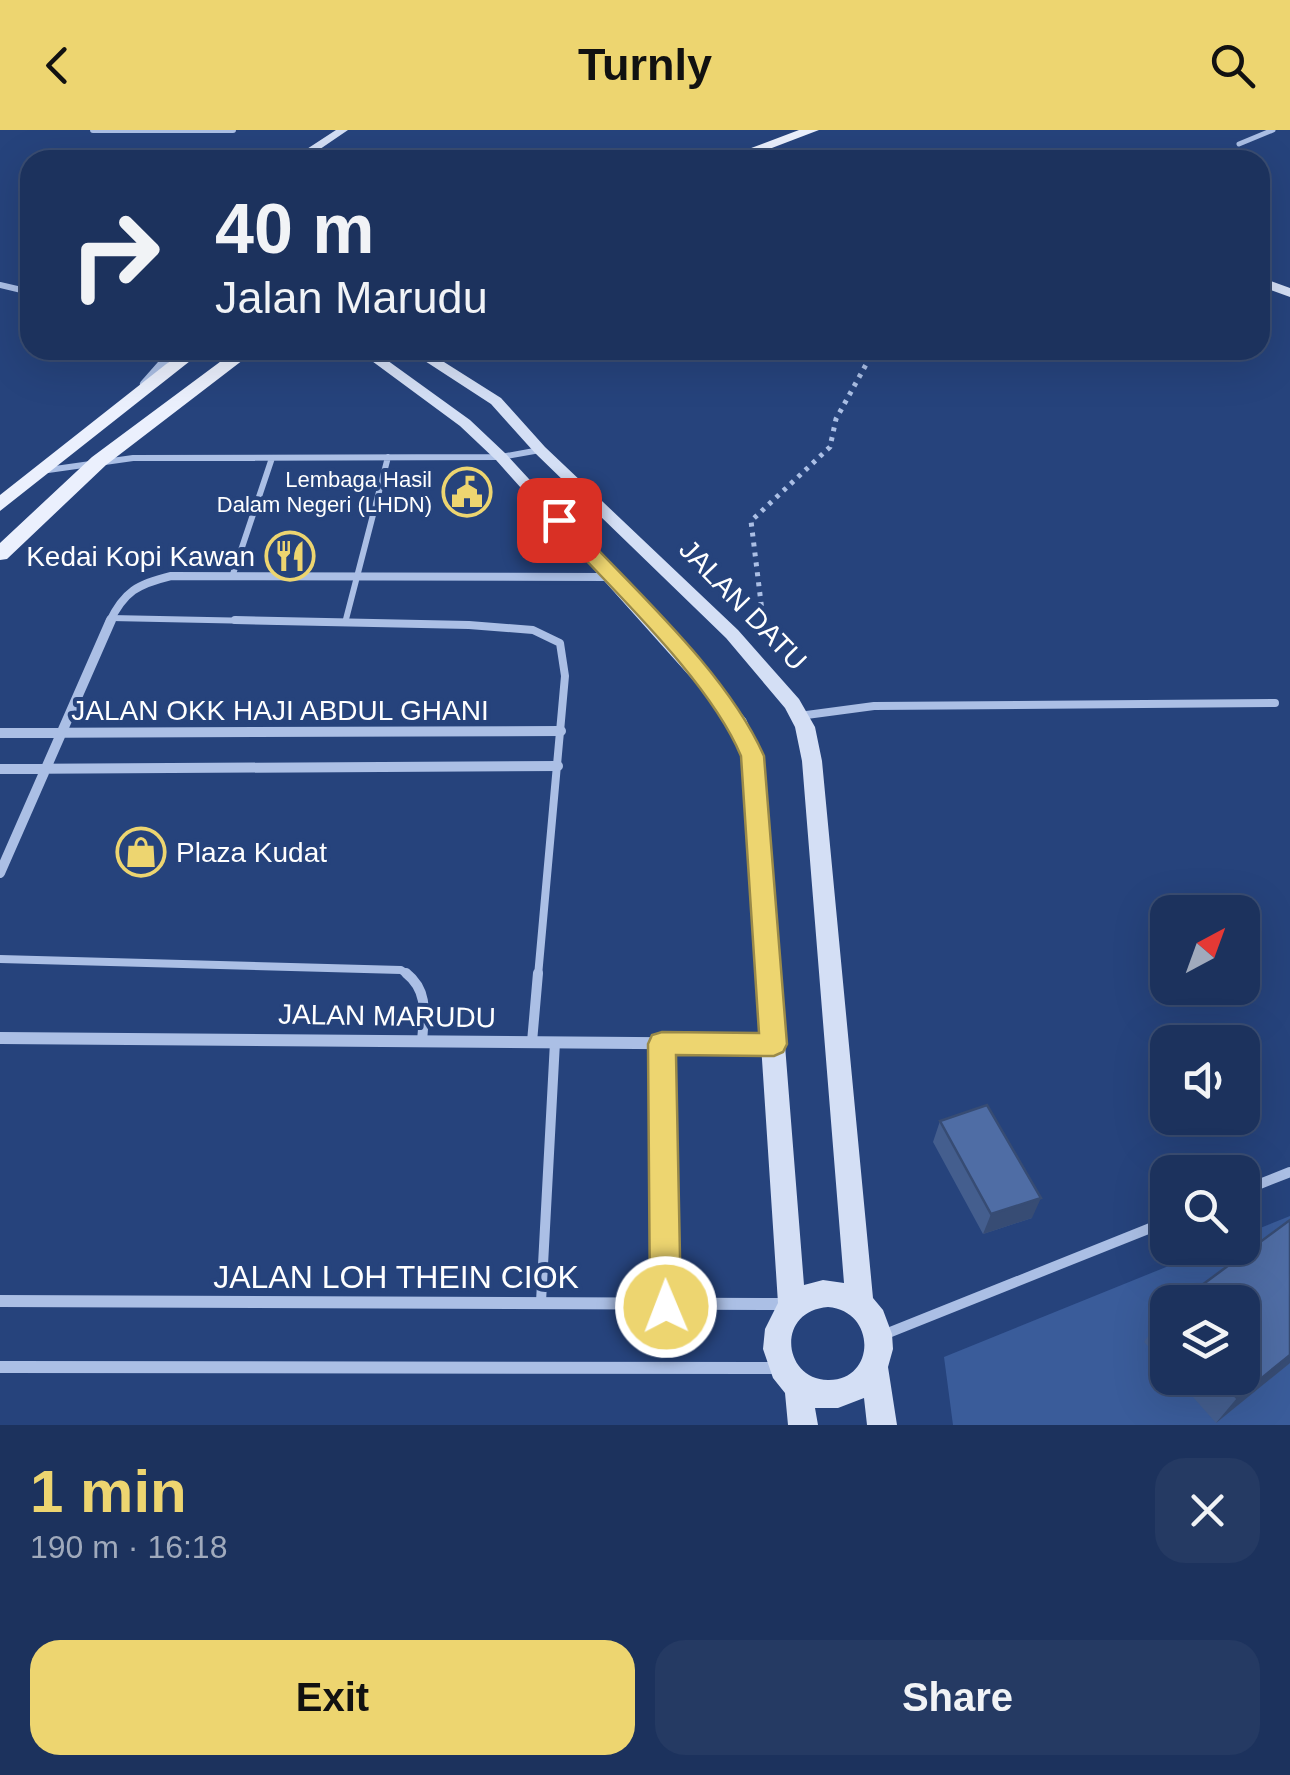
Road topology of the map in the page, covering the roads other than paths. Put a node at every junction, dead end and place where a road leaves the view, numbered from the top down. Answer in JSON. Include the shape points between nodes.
{"nodes":[{"id":1,"x":93,"y":130,"type":"edge"},
{"id":2,"x":234,"y":130,"type":"edge"},
{"id":3,"x":343,"y":130,"type":"edge"},
{"id":4,"x":812,"y":130,"type":"edge"},
{"id":5,"x":1273,"y":130,"type":"edge"},
{"id":6,"x":1240,"y":144,"type":"dead end"},
{"id":7,"x":312,"y":150,"type":"edge"},
{"id":8,"x":755,"y":150,"type":"edge"},
{"id":9,"x":165,"y":360,"type":"edge"},
{"id":10,"x":182,"y":360,"type":"edge"},
{"id":11,"x":234,"y":360,"type":"edge"},
{"id":12,"x":378,"y":360,"type":"edge"},
{"id":13,"x":431,"y":360,"type":"edge"},
{"id":14,"x":130,"y":400,"type":"junction"},
{"id":15,"x":540,"y":450,"type":"junction"},
{"id":16,"x":501,"y":456,"type":"junction"},
{"id":17,"x":388,"y":457,"type":"junction"},
{"id":18,"x":272,"y":458,"type":"junction"},
{"id":19,"x":99,"y":461,"type":"junction"},
{"id":20,"x":38,"y":471,"type":"junction"},
{"id":21,"x":571,"y":480,"type":"junction"},
{"id":22,"x":533,"y":492,"type":"junction"},
{"id":23,"x":0,"y":505,"type":"edge"},
{"id":24,"x":0,"y":554,"type":"edge"},
{"id":25,"x":232,"y":577,"type":"junction"},
{"id":26,"x":357,"y":577,"type":"junction"},
{"id":27,"x":611,"y":577,"type":"junction"},
{"id":28,"x":111,"y":618,"type":"junction"},
{"id":29,"x":345,"y":624,"type":"junction"},
{"id":30,"x":1275,"y":704,"type":"dead end"},
{"id":31,"x":799,"y":716,"type":"junction"},
{"id":32,"x":561,"y":732,"type":"junction"},
{"id":33,"x":58,"y":733,"type":"junction"},
{"id":34,"x":0,"y":734,"type":"edge"},
{"id":35,"x":558,"y":766,"type":"junction"},
{"id":36,"x":0,"y":769,"type":"edge"},
{"id":37,"x":43,"y":769,"type":"junction"},
{"id":38,"x":0,"y":873,"type":"edge"},
{"id":39,"x":0,"y":960,"type":"edge"},
{"id":40,"x":0,"y":1038,"type":"edge"},
{"id":41,"x":422,"y":1041,"type":"junction"},
{"id":42,"x":532,"y":1042,"type":"junction"},
{"id":43,"x":555,"y":1042,"type":"junction"},
{"id":44,"x":662,"y":1044,"type":"junction"},
{"id":45,"x":774,"y":1044,"type":"junction"},
{"id":46,"x":1290,"y":1172,"type":"edge"},
{"id":47,"x":1260,"y":1183,"type":"edge"},
{"id":48,"x":1150,"y":1227,"type":"edge"},
{"id":49,"x":0,"y":1302,"type":"edge"},
{"id":50,"x":792,"y":1304,"type":"junction"},
{"id":51,"x":541,"y":1306,"type":"junction"},
{"id":52,"x":666,"y":1307,"type":"junction"},
{"id":53,"x":860,"y":1307,"type":"junction"},
{"id":54,"x":878,"y":1337,"type":"junction"},
{"id":55,"x":0,"y":1367,"type":"edge"},
{"id":56,"x":874,"y":1370,"type":"junction"},
{"id":57,"x":792,"y":1375,"type":"junction"},
{"id":58,"x":803,"y":1425,"type":"edge"},
{"id":59,"x":882,"y":1425,"type":"edge"}],
"edges":[{"from":1,"to":2,"type":"street"},
{"from":3,"to":7,"type":"main road"},
{"from":4,"to":8,"type":"main road"},
{"from":5,"to":6,"type":"lane"},
{"from":9,"to":14,"type":"street"},
{"from":10,"to":14,"type":"main road"},
{"from":11,"to":19,"type":"main road"},
{"from":12,"to":16,"type":"main road"},
{"from":13,"to":15,"type":"main road","name":"JALAN DATU","via":[[496,402]]},
{"from":14,"to":20,"type":"main road"},
{"from":15,"to":16,"type":"lane"},
{"from":15,"to":21,"type":"main road","name":"JALAN DATU"},
{"from":16,"to":17,"type":"lane"},
{"from":16,"to":22,"type":"main road"},
{"from":17,"to":18,"type":"lane"},
{"from":17,"to":26,"type":"lane"},
{"from":18,"to":19,"type":"lane"},
{"from":18,"to":25,"type":"lane"},
{"from":19,"to":20,"type":"lane"},
{"from":19,"to":24,"type":"main road"},
{"from":20,"to":23,"type":"main road"},
{"from":21,"to":22,"type":"main road"},
{"from":21,"to":31,"type":"main road","name":"JALAN DATU","via":[[732,634]]},
{"from":22,"to":27,"type":"main road"},
{"from":25,"to":26,"type":"street"},
{"from":25,"to":28,"type":"street","via":[[144,581],[125,593]]},
{"from":26,"to":27,"type":"street"},
{"from":26,"to":29,"type":"lane"},
{"from":27,"to":45,"type":"main road","via":[[739,724],[752,756]]},
{"from":28,"to":29,"type":"lane"},
{"from":28,"to":33,"type":"street"},
{"from":29,"to":32,"type":"lane","via":[[469,625],[551,636],[564,652]]},
{"from":30,"to":31,"type":"lane","via":[[874,706]]},
{"from":31,"to":53,"type":"main road","name":"JALAN DATU","via":[[812,761]]},
{"from":32,"to":33,"type":"street","name":"JALAN OKK HAJI ABDUL GHANI"},
{"from":32,"to":35,"type":"lane"},
{"from":33,"to":34,"type":"street","name":"JALAN OKK HAJI ABDUL GHANI"},
{"from":33,"to":37,"type":"street"},
{"from":35,"to":37,"type":"street","name":"JALAN OKK HAJI ABDUL GHANI"},
{"from":35,"to":42,"type":"lane"},
{"from":36,"to":37,"type":"street","name":"JALAN OKK HAJI ABDUL GHANI"},
{"from":37,"to":38,"type":"street"},
{"from":39,"to":41,"type":"lane","via":[[401,970],[414,976],[426,996]]},
{"from":40,"to":41,"type":"street","name":"JALAN MARUDU"},
{"from":41,"to":42,"type":"street","name":"JALAN MARUDU"},
{"from":42,"to":43,"type":"street","name":"JALAN MARUDU"},
{"from":43,"to":44,"type":"street","name":"JALAN MARUDU"},
{"from":43,"to":51,"type":"lane"},
{"from":44,"to":45,"type":"street","name":"JALAN MARUDU"},
{"from":44,"to":52,"type":"lane"},
{"from":45,"to":50,"type":"main road"},
{"from":46,"to":47,"type":"lane"},
{"from":48,"to":54,"type":"lane"},
{"from":49,"to":51,"type":"street","name":"JALAN LOH THEIN CIOK"},
{"from":50,"to":52,"type":"street","name":"JALAN LOH THEIN CIOK"},
{"from":50,"to":53,"type":"main road","via":[[818,1292]]},
{"from":50,"to":57,"type":"main road","via":[[777,1334]]},
{"from":51,"to":52,"type":"street","name":"JALAN LOH THEIN CIOK"},
{"from":53,"to":54,"type":"main road"},
{"from":54,"to":56,"type":"main road"},
{"from":55,"to":57,"type":"street"},
{"from":56,"to":57,"type":"main road","via":[[849,1392],[813,1392]]},
{"from":56,"to":59,"type":"main road"},
{"from":57,"to":58,"type":"main road"}]}
